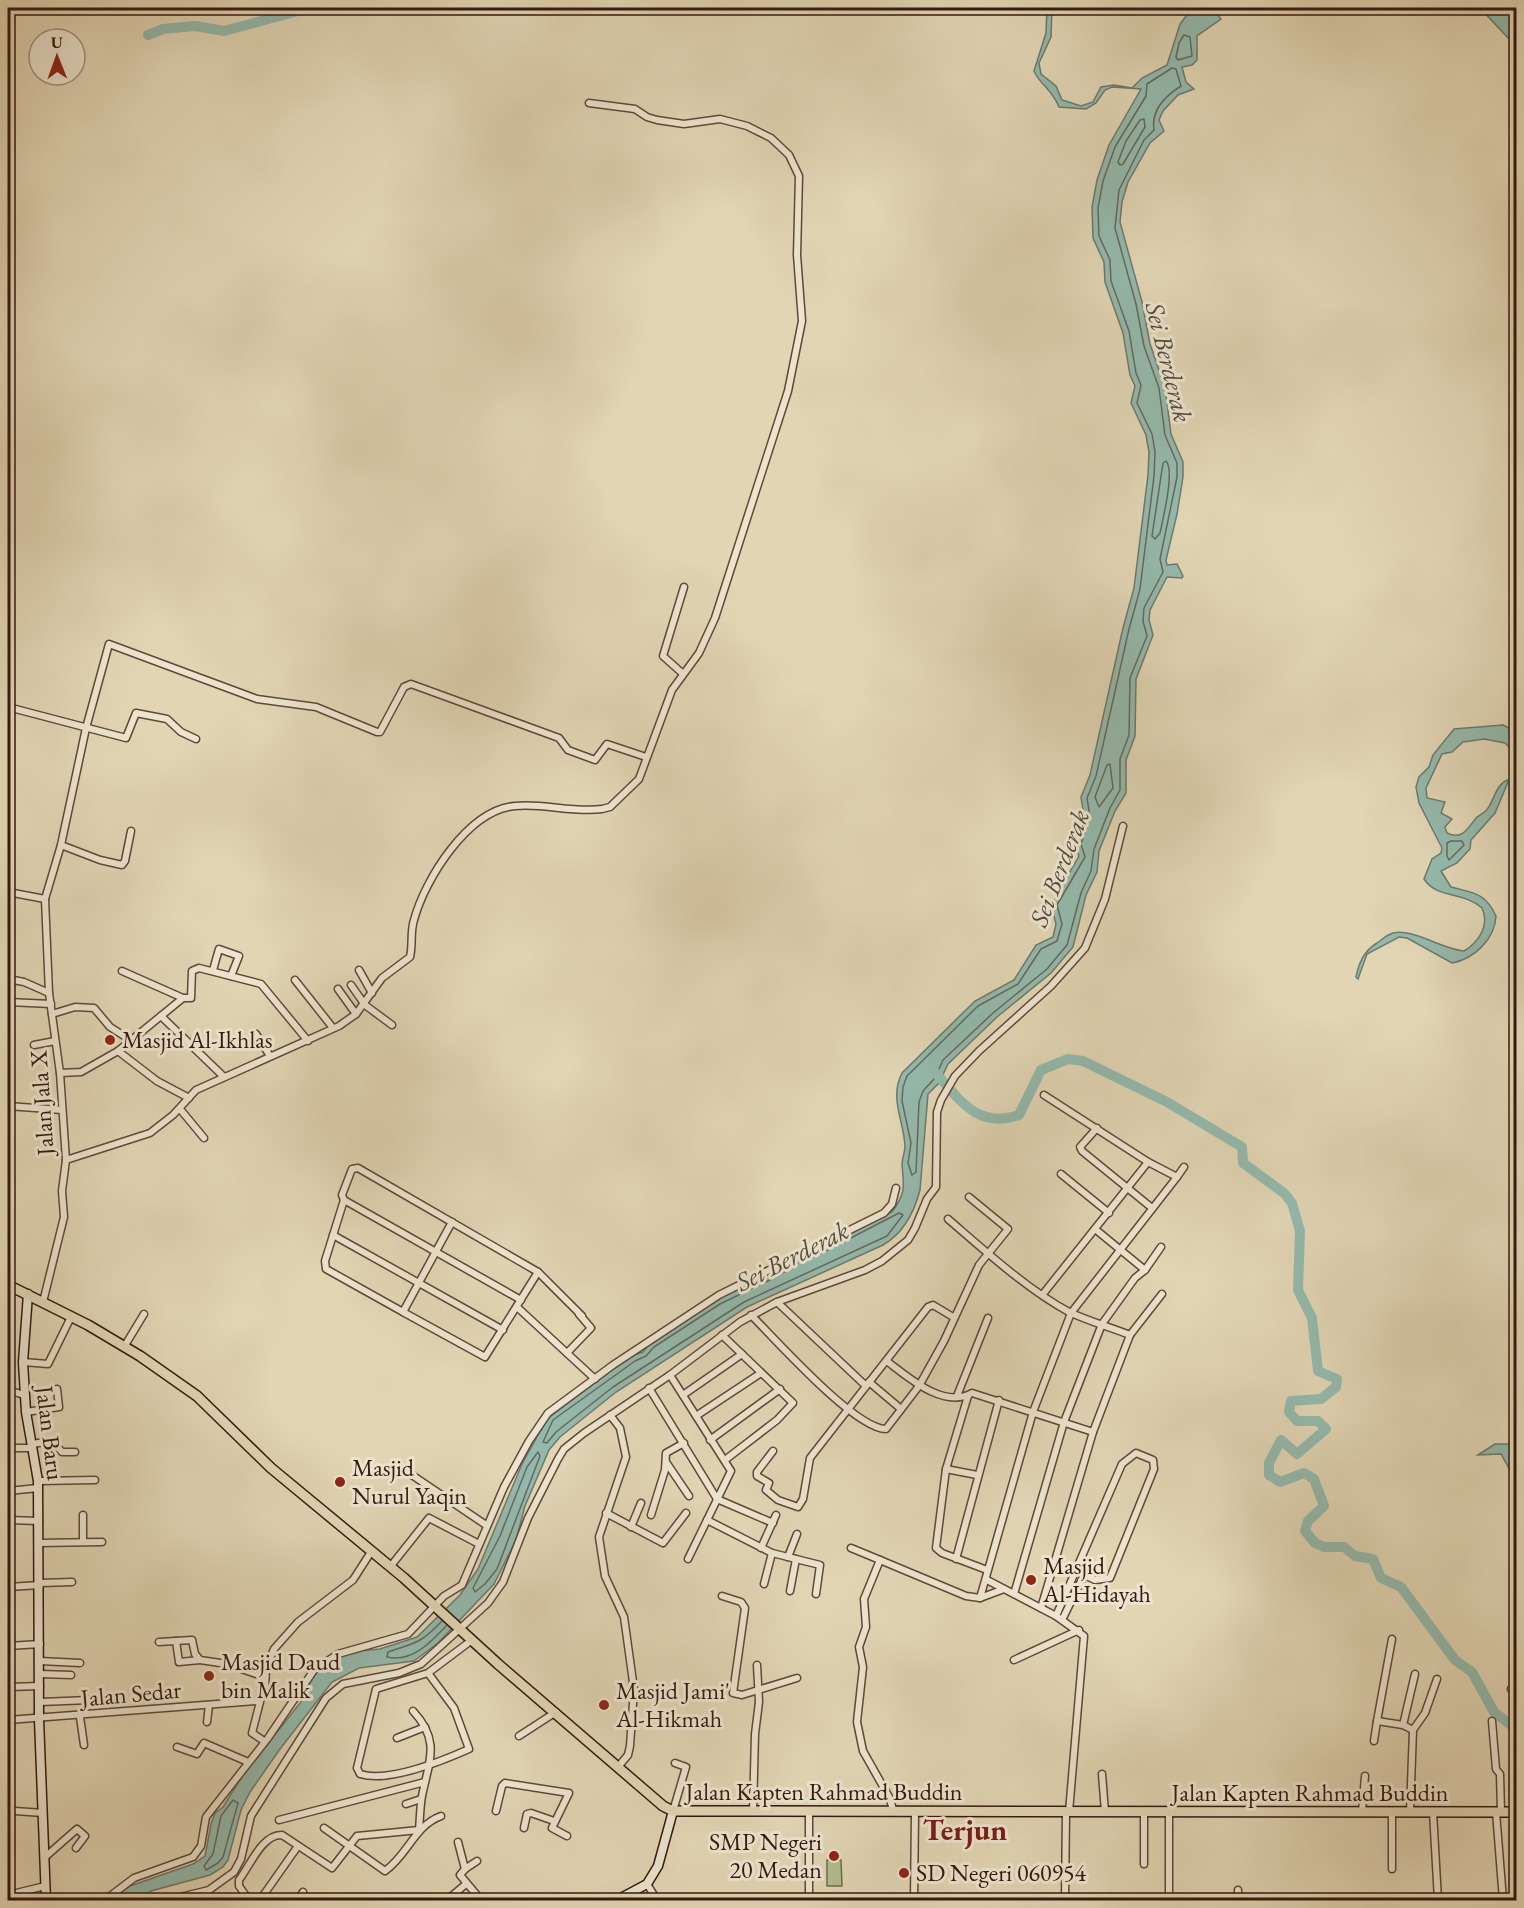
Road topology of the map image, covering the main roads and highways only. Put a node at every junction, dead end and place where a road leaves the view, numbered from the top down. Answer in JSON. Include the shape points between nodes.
{"nodes":[{"id":1,"x":8,"y":1285,"type":"edge"},
{"id":2,"x":1516,"y":1812,"type":"edge"}],
"edges":[{"from":1,"to":2,"type":"main road","name":"Jalan Kapten Rahmad Buddin","via":[[173,1377],[213,1409],[262,1459],[673,1811]]}]}
